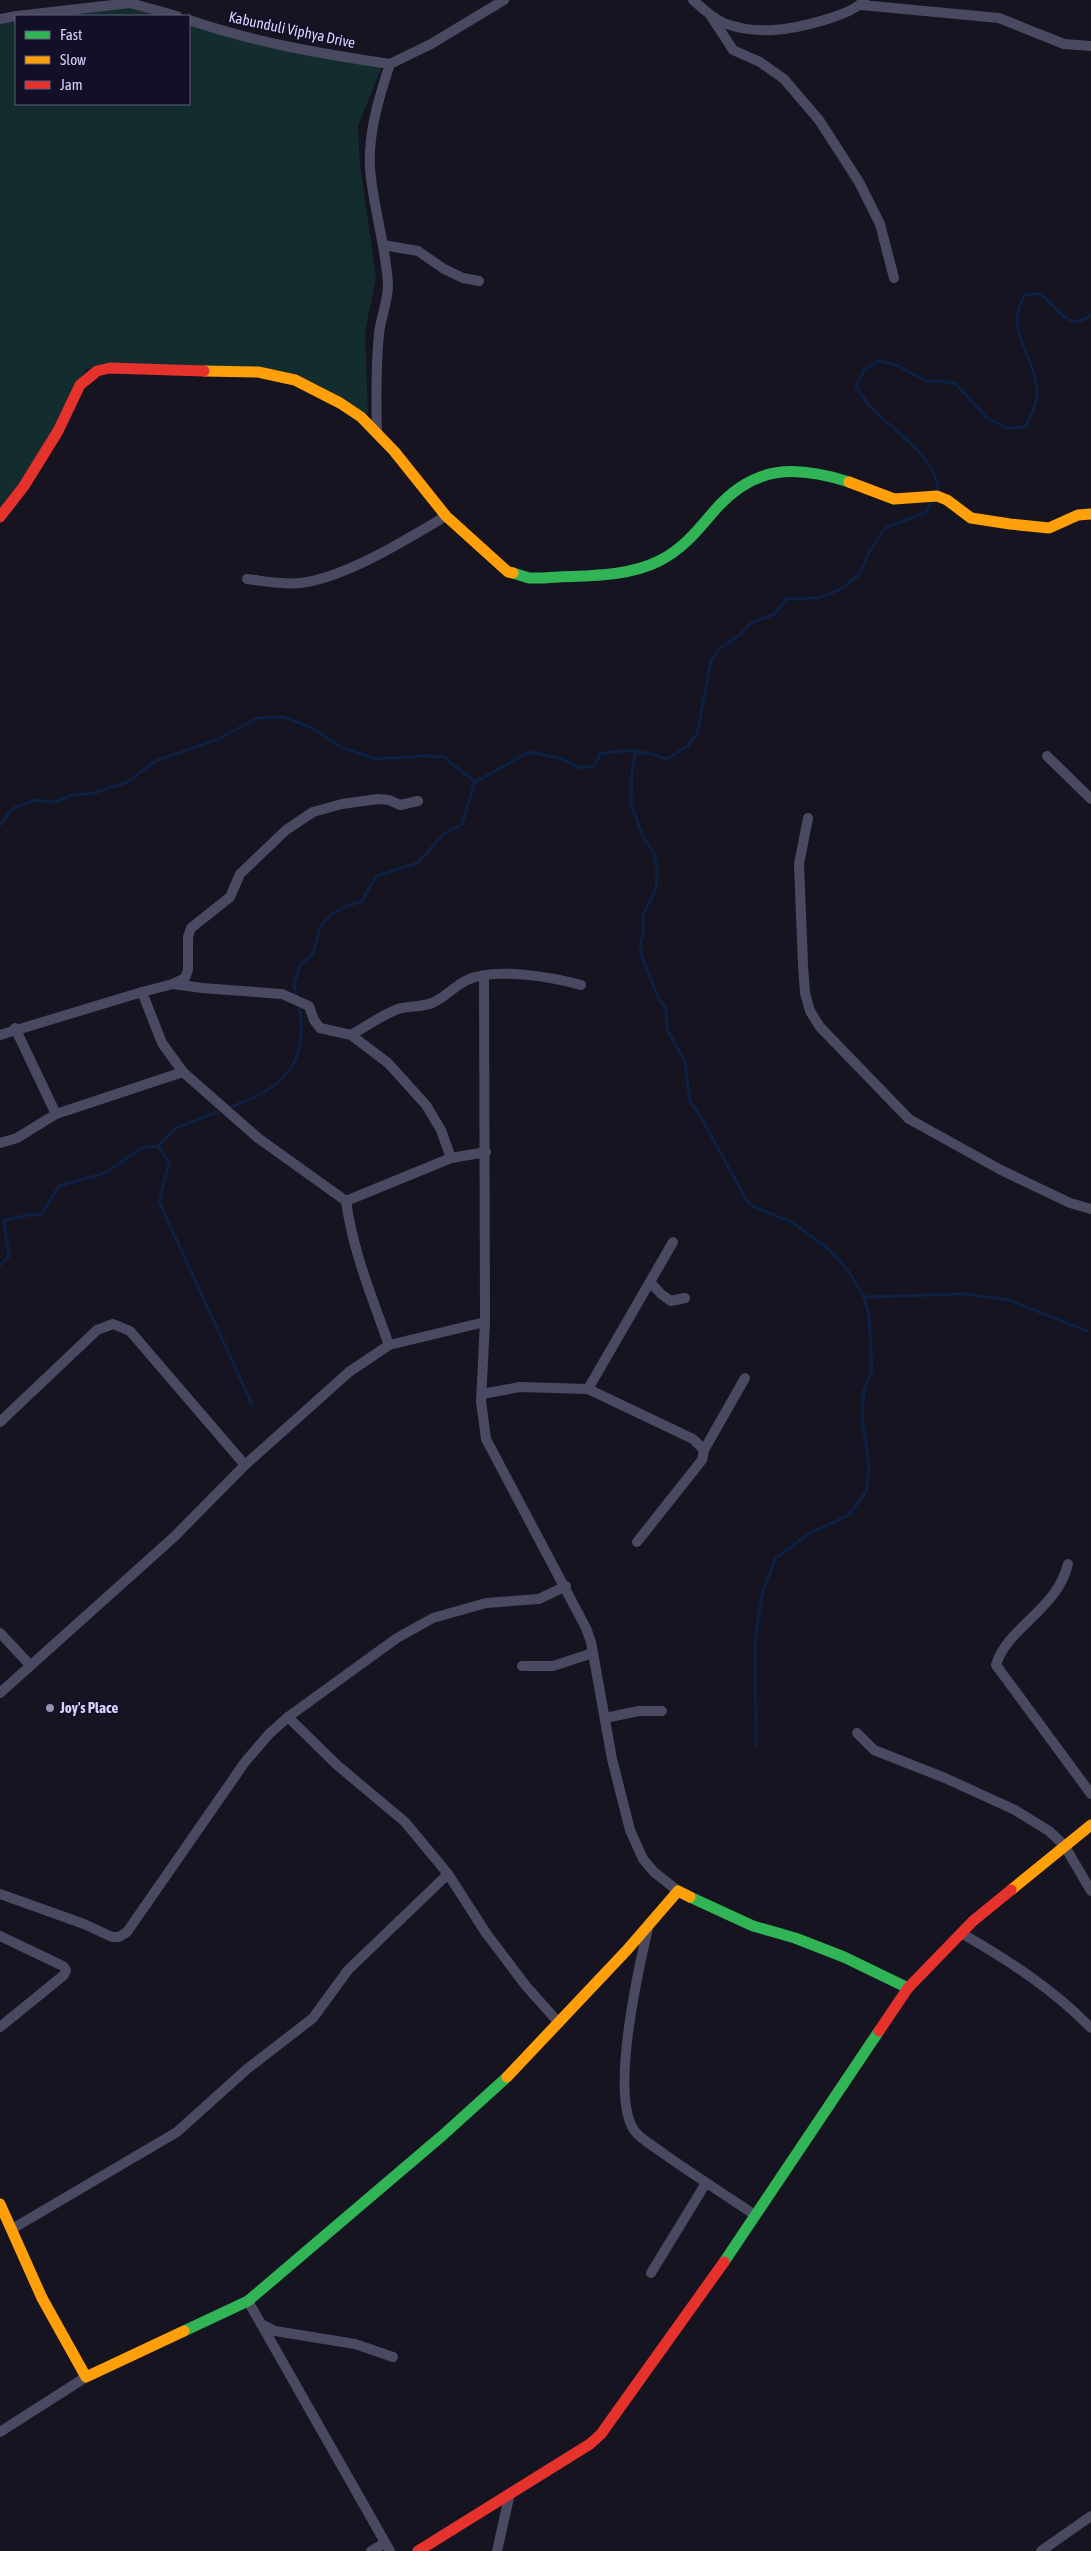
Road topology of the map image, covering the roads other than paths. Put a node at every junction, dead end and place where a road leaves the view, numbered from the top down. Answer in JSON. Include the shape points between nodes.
{"nodes":[{"id":1,"x":504,"y":0,"type":"edge"},
{"id":2,"x":693,"y":0,"type":"edge"},
{"id":3,"x":862,"y":3,"type":"edge"},
{"id":4,"x":26,"y":15,"type":"edge"},
{"id":5,"x":173,"y":15,"type":"edge"},
{"id":6,"x":15,"y":16,"type":"edge"},
{"id":7,"x":711,"y":16,"type":"junction"},
{"id":8,"x":0,"y":19,"type":"edge"},
{"id":9,"x":190,"y":20,"type":"edge"},
{"id":10,"x":1091,"y":46,"type":"edge"},
{"id":11,"x":390,"y":64,"type":"junction"},
{"id":12,"x":383,"y":245,"type":"junction"},
{"id":13,"x":894,"y":278,"type":"dead end"},
{"id":14,"x":479,"y":281,"type":"dead end"},
{"id":15,"x":376,"y":432,"type":"junction"},
{"id":16,"x":1091,"y":514,"type":"edge"},
{"id":17,"x":0,"y":516,"type":"edge"},
{"id":18,"x":446,"y":516,"type":"junction"},
{"id":19,"x":247,"y":579,"type":"dead end"},
{"id":20,"x":1047,"y":756,"type":"dead end"},
{"id":21,"x":1091,"y":799,"type":"edge"},
{"id":22,"x":418,"y":801,"type":"dead end"},
{"id":23,"x":808,"y":818,"type":"dead end"},
{"id":24,"x":484,"y":976,"type":"junction"},
{"id":25,"x":173,"y":984,"type":"junction"},
{"id":26,"x":581,"y":985,"type":"dead end"},
{"id":27,"x":142,"y":992,"type":"junction"},
{"id":28,"x":15,"y":1028,"type":"junction"},
{"id":29,"x":0,"y":1034,"type":"edge"},
{"id":30,"x":351,"y":1035,"type":"junction"},
{"id":31,"x":183,"y":1072,"type":"junction"},
{"id":32,"x":56,"y":1114,"type":"junction"},
{"id":33,"x":0,"y":1143,"type":"edge"},
{"id":34,"x":486,"y":1152,"type":"junction"},
{"id":35,"x":451,"y":1158,"type":"junction"},
{"id":36,"x":346,"y":1201,"type":"junction"},
{"id":37,"x":1091,"y":1209,"type":"edge"},
{"id":38,"x":673,"y":1242,"type":"dead end"},
{"id":39,"x":651,"y":1283,"type":"junction"},
{"id":40,"x":685,"y":1298,"type":"dead end"},
{"id":41,"x":485,"y":1322,"type":"junction"},
{"id":42,"x":389,"y":1345,"type":"junction"},
{"id":43,"x":745,"y":1378,"type":"dead end"},
{"id":44,"x":588,"y":1389,"type":"junction"},
{"id":45,"x":482,"y":1394,"type":"junction"},
{"id":46,"x":0,"y":1422,"type":"edge"},
{"id":47,"x":704,"y":1450,"type":"junction"},
{"id":48,"x":245,"y":1465,"type":"junction"},
{"id":49,"x":637,"y":1542,"type":"dead end"},
{"id":50,"x":1068,"y":1564,"type":"dead end"},
{"id":51,"x":566,"y":1586,"type":"junction"},
{"id":52,"x":0,"y":1633,"type":"edge"},
{"id":53,"x":593,"y":1653,"type":"junction"},
{"id":54,"x":30,"y":1665,"type":"junction"},
{"id":55,"x":522,"y":1666,"type":"dead end"},
{"id":56,"x":0,"y":1693,"type":"edge"},
{"id":57,"x":662,"y":1711,"type":"dead end"},
{"id":58,"x":288,"y":1717,"type":"junction"},
{"id":59,"x":604,"y":1718,"type":"junction"},
{"id":60,"x":857,"y":1733,"type":"dead end"},
{"id":61,"x":1091,"y":1794,"type":"edge"},
{"id":62,"x":1091,"y":1825,"type":"edge"},
{"id":63,"x":1064,"y":1845,"type":"junction"},
{"id":64,"x":448,"y":1874,"type":"junction"},
{"id":65,"x":678,"y":1890,"type":"junction"},
{"id":66,"x":1091,"y":1891,"type":"edge"},
{"id":67,"x":0,"y":1894,"type":"edge"},
{"id":68,"x":648,"y":1926,"type":"junction"},
{"id":69,"x":961,"y":1933,"type":"junction"},
{"id":70,"x":0,"y":1936,"type":"edge"},
{"id":71,"x":908,"y":1988,"type":"junction"},
{"id":72,"x":559,"y":2023,"type":"junction"},
{"id":73,"x":0,"y":2027,"type":"edge"},
{"id":74,"x":1091,"y":2028,"type":"edge"},
{"id":75,"x":706,"y":2183,"type":"junction"},
{"id":76,"x":0,"y":2204,"type":"edge"},
{"id":77,"x":755,"y":2215,"type":"junction"},
{"id":78,"x":12,"y":2229,"type":"junction"},
{"id":79,"x":650,"y":2273,"type":"dead end"},
{"id":80,"x":248,"y":2301,"type":"junction"},
{"id":81,"x":260,"y":2324,"type":"junction"},
{"id":82,"x":393,"y":2357,"type":"dead end"},
{"id":83,"x":86,"y":2377,"type":"junction"},
{"id":84,"x":0,"y":2432,"type":"edge"},
{"id":85,"x":510,"y":2494,"type":"junction"},
{"id":86,"x":1091,"y":2516,"type":"edge"},
{"id":87,"x":388,"y":2547,"type":"edge"},
{"id":88,"x":371,"y":2551,"type":"edge"},
{"id":89,"x":418,"y":2551,"type":"edge"},
{"id":90,"x":497,"y":2551,"type":"edge"},
{"id":91,"x":1041,"y":2551,"type":"edge"}],
"edges":[{"from":1,"to":11,"type":"street","via":[[431,44]]},
{"from":2,"to":7,"type":"street"},
{"from":3,"to":7,"type":"street","via":[[827,18],[774,30],[741,27]]},
{"from":3,"to":10,"type":"street","via":[[999,18],[1064,44]]},
{"from":4,"to":5,"type":"street","via":[[130,3]]},
{"from":6,"to":8,"type":"street"},
{"from":7,"to":13,"type":"street","via":[[733,50],[760,62],[784,79],[819,120],[856,176],[880,224]]},
{"from":9,"to":11,"type":"street","name":"Kabunduli Viphya Drive","via":[[227,33],[321,54]]},
{"from":11,"to":12,"type":"street","via":[[370,151],[372,189]]},
{"from":12,"to":14,"type":"street","via":[[418,251],[444,269]]},
{"from":12,"to":15,"type":"street","via":[[388,287],[379,331]]},
{"from":15,"to":17,"type":"street","via":[[361,417],[333,399],[278,375],[204,369],[102,369],[80,385],[31,476]]},
{"from":15,"to":18,"type":"street"},
{"from":16,"to":18,"type":"street","via":[[1081,513],[1042,528],[971,518],[944,499],[928,494],[899,500],[830,476],[799,471],[762,475],[748,480],[719,504],[680,548],[649,566],[635,571],[544,578],[508,572]]},
{"from":18,"to":19,"type":"street","via":[[384,552],[320,579],[299,584]]},
{"from":20,"to":21,"type":"street"},
{"from":22,"to":25,"type":"street","via":[[400,805],[389,800],[366,800],[328,807],[300,819],[240,874],[235,890],[225,902],[191,928],[188,973],[183,980]]},
{"from":23,"to":37,"type":"street","via":[[798,864],[803,965],[805,993],[820,1028],[909,1119],[1001,1170],[1070,1203]]},
{"from":24,"to":26,"type":"street","via":[[514,975]]},
{"from":24,"to":30,"type":"street","via":[[468,979],[451,988],[434,1003],[388,1014]]},
{"from":24,"to":34,"type":"street"},
{"from":25,"to":27,"type":"street"},
{"from":25,"to":30,"type":"street","via":[[282,994],[310,1006],[320,1028]]},
{"from":27,"to":28,"type":"street"},
{"from":27,"to":31,"type":"street","via":[[162,1043]]},
{"from":28,"to":29,"type":"street"},
{"from":28,"to":32,"type":"street"},
{"from":30,"to":35,"type":"street","via":[[388,1063],[416,1092],[436,1121]]},
{"from":31,"to":32,"type":"street"},
{"from":31,"to":36,"type":"street","via":[[258,1138]]},
{"from":32,"to":33,"type":"street","via":[[17,1138]]},
{"from":34,"to":35,"type":"street"},
{"from":34,"to":41,"type":"street"},
{"from":35,"to":36,"type":"street"},
{"from":36,"to":42,"type":"street","via":[[359,1263]]},
{"from":38,"to":39,"type":"street"},
{"from":39,"to":40,"type":"street","via":[[671,1301]]},
{"from":39,"to":44,"type":"street"},
{"from":41,"to":42,"type":"street"},
{"from":41,"to":45,"type":"street"},
{"from":42,"to":48,"type":"street","via":[[349,1372]]},
{"from":43,"to":47,"type":"street"},
{"from":44,"to":45,"type":"street","via":[[520,1387]]},
{"from":44,"to":47,"type":"street","via":[[693,1439]]},
{"from":45,"to":51,"type":"street","via":[[486,1439]]},
{"from":46,"to":48,"type":"street","via":[[97,1330],[113,1324],[130,1331]]},
{"from":47,"to":49,"type":"street","via":[[702,1460]]},
{"from":48,"to":54,"type":"street","via":[[174,1537]]},
{"from":50,"to":61,"type":"street","via":[[1054,1594],[1006,1646],[996,1665]]},
{"from":51,"to":53,"type":"street","via":[[586,1628]]},
{"from":51,"to":58,"type":"street","via":[[539,1599],[486,1603],[433,1618],[397,1638]]},
{"from":52,"to":54,"type":"street"},
{"from":53,"to":55,"type":"street","via":[[553,1666]]},
{"from":53,"to":59,"type":"street"},
{"from":54,"to":56,"type":"street"},
{"from":57,"to":59,"type":"street","via":[[639,1711]]},
{"from":58,"to":64,"type":"street","via":[[337,1765],[405,1822]]},
{"from":58,"to":67,"type":"street","via":[[245,1762],[127,1932],[119,1937]]},
{"from":59,"to":65,"type":"street","via":[[636,1847],[654,1872]]},
{"from":60,"to":63,"type":"street","via":[[874,1750],[1015,1810],[1049,1831]]},
{"from":62,"to":63,"type":"street"},
{"from":63,"to":66,"type":"street"},
{"from":63,"to":69,"type":"street"},
{"from":64,"to":72,"type":"street","via":[[486,1933]]},
{"from":64,"to":78,"type":"street","via":[[348,1970],[313,2018],[247,2069],[177,2132]]},
{"from":65,"to":68,"type":"street"},
{"from":65,"to":71,"type":"street","via":[[753,1926],[844,1957]]},
{"from":68,"to":72,"type":"street"},
{"from":68,"to":75,"type":"street","via":[[630,2025],[625,2102],[634,2131]]},
{"from":69,"to":71,"type":"street"},
{"from":69,"to":74,"type":"street","via":[[1012,1962]]},
{"from":70,"to":73,"type":"street","via":[[64,1966],[66,1970]]},
{"from":71,"to":77,"type":"street"},
{"from":72,"to":80,"type":"street","via":[[469,2112]]},
{"from":75,"to":77,"type":"street"},
{"from":75,"to":79,"type":"street"},
{"from":76,"to":78,"type":"street"},
{"from":77,"to":85,"type":"street","via":[[610,2424],[590,2444]]},
{"from":78,"to":83,"type":"street","via":[[42,2298]]},
{"from":80,"to":81,"type":"street"},
{"from":80,"to":83,"type":"street"},
{"from":81,"to":82,"type":"street","via":[[275,2331],[355,2344]]},
{"from":81,"to":87,"type":"street"},
{"from":83,"to":84,"type":"street"},
{"from":85,"to":89,"type":"street"},
{"from":85,"to":90,"type":"street"},
{"from":86,"to":91,"type":"street"},
{"from":87,"to":88,"type":"street"}]}
